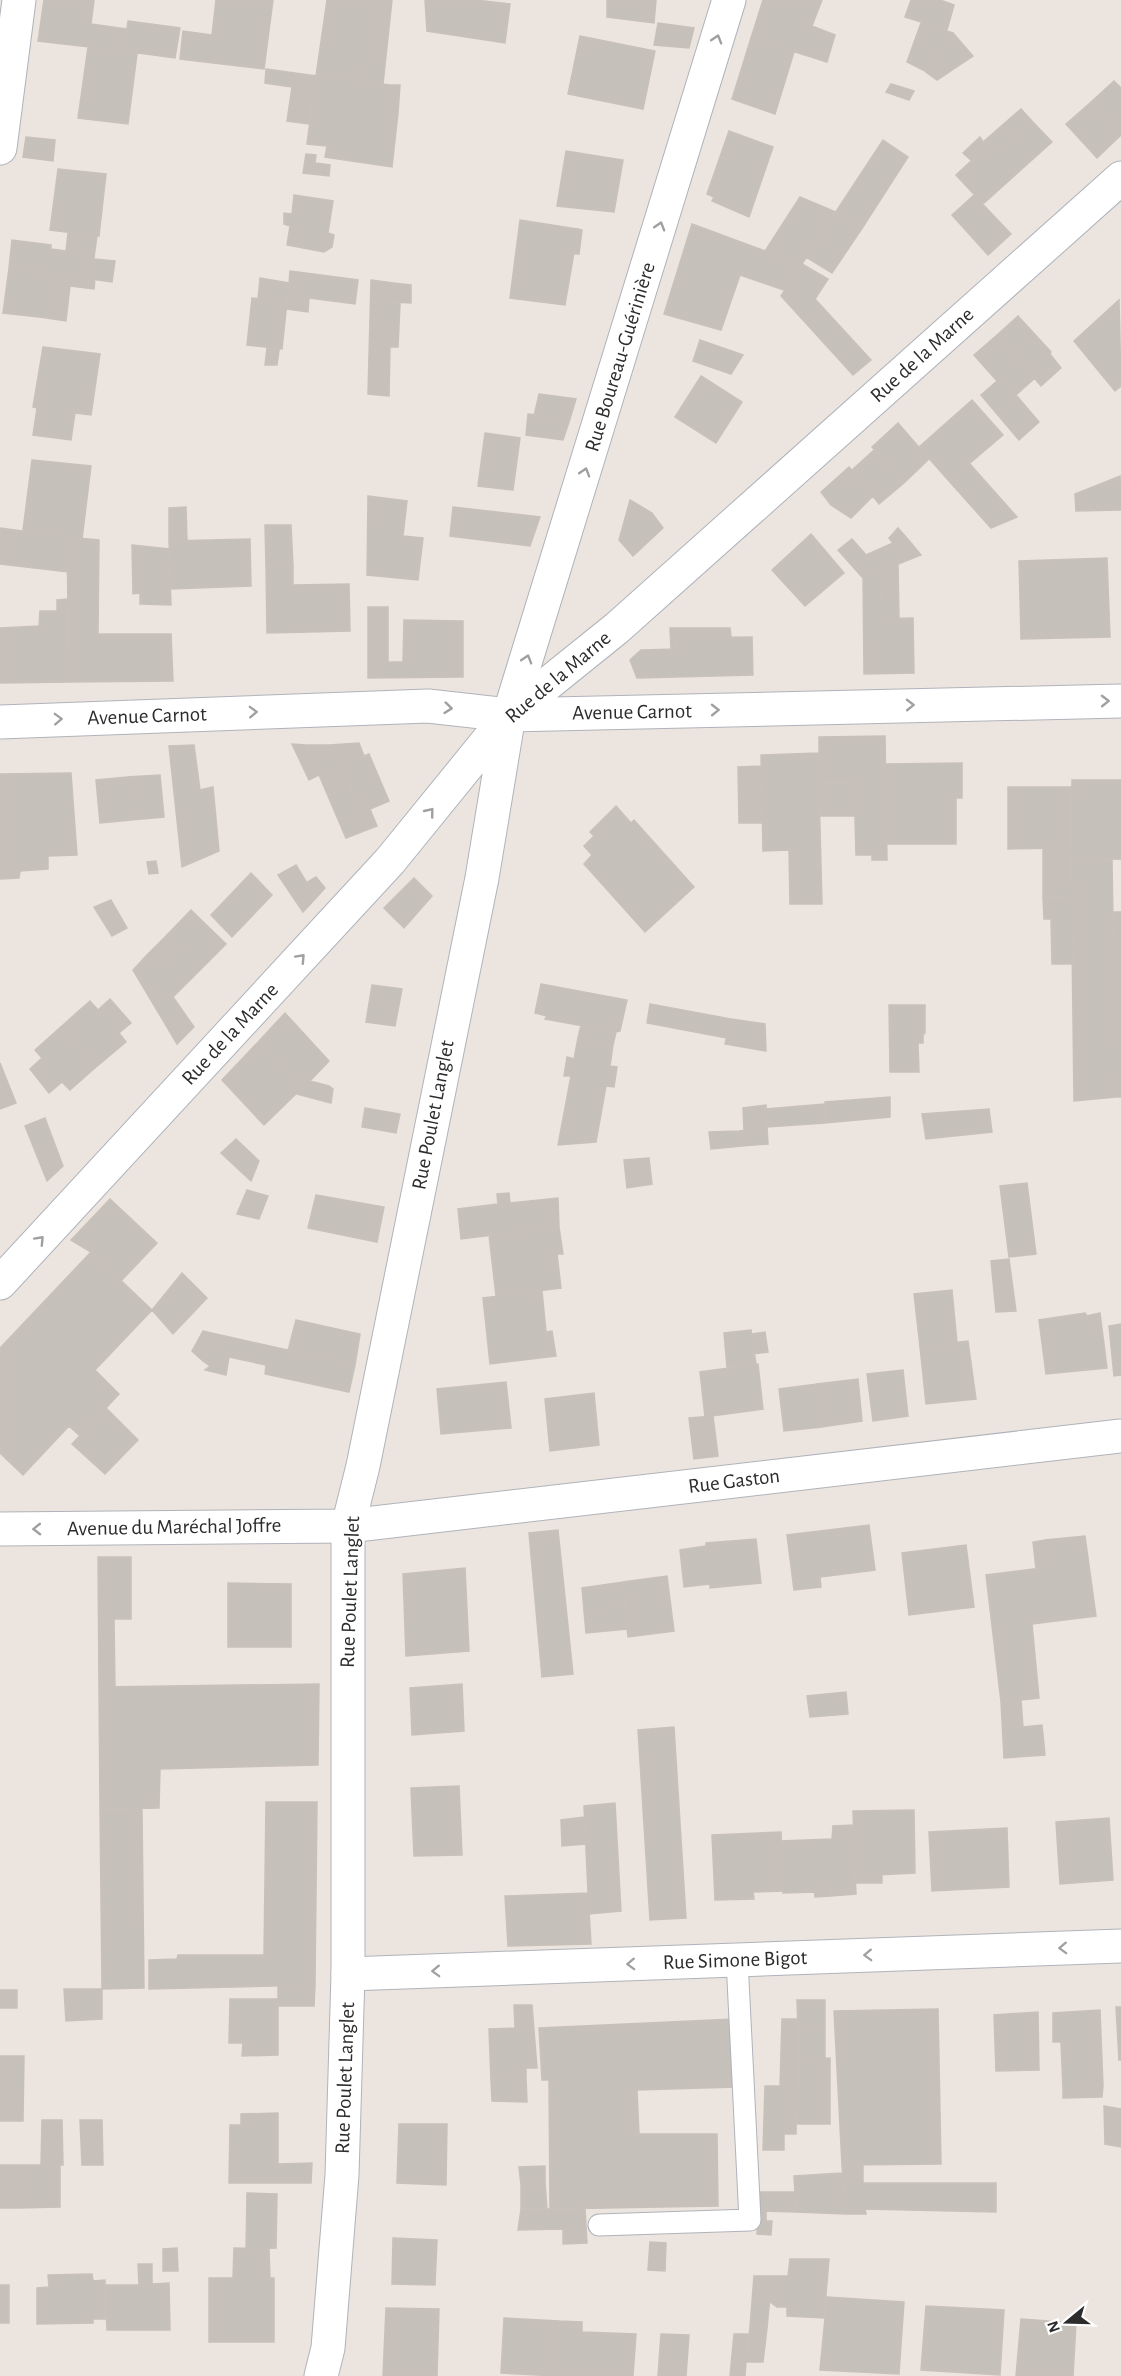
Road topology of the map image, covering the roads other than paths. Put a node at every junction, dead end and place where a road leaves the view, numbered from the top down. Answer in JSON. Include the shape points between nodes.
{"nodes":[{"id":1,"x":19,"y":0,"type":"edge"},
{"id":2,"x":729,"y":0,"type":"edge"},
{"id":3,"x":0,"y":148,"type":"edge"},
{"id":4,"x":1121,"y":177,"type":"edge"},
{"id":5,"x":1121,"y":701,"type":"edge"},
{"id":6,"x":509,"y":715,"type":"junction"},
{"id":7,"x":0,"y":722,"type":"edge"},
{"id":8,"x":0,"y":1283,"type":"edge"},
{"id":9,"x":1121,"y":1436,"type":"edge"},
{"id":10,"x":348,"y":1526,"type":"junction"},
{"id":11,"x":0,"y":1529,"type":"edge"},
{"id":12,"x":1121,"y":1946,"type":"edge"},
{"id":13,"x":736,"y":1960,"type":"junction"},
{"id":14,"x":348,"y":1974,"type":"junction"},
{"id":15,"x":598,"y":2225,"type":"dead end"},
{"id":16,"x":321,"y":2376,"type":"edge"}],
"edges":[{"from":1,"to":3,"type":"street"},
{"from":6,"to":2,"type":"street","name":"Rue Boureau-Guérinière","one_way":true},
{"from":4,"to":6,"type":"street","name":"Rue de la Marne","via":[[617,628]]},
{"from":6,"to":5,"type":"street","name":"Avenue Carnot","one_way":true},
{"from":7,"to":6,"type":"street","name":"Avenue Carnot","one_way":true,"via":[[428,706]]},
{"from":8,"to":6,"type":"street","name":"Rue de la Marne","one_way":true,"via":[[390,861]]},
{"from":6,"to":10,"type":"street","name":"Rue Poulet Langlet","via":[[482,878]]},
{"from":9,"to":10,"type":"street","name":"Rue Gaston"},
{"from":10,"to":11,"type":"street","name":"Avenue du Maréchal Joffre","one_way":true},
{"from":10,"to":14,"type":"street","name":"Rue Poulet Langlet"},
{"from":12,"to":13,"type":"street","name":"Rue Simone Bigot","one_way":true},
{"from":13,"to":14,"type":"street","name":"Rue Simone Bigot","one_way":true},
{"from":13,"to":15,"type":"lane","via":[[750,2220]]},
{"from":14,"to":16,"type":"street","name":"Rue Poulet Langlet","via":[[342,2175],[328,2348]]}]}
